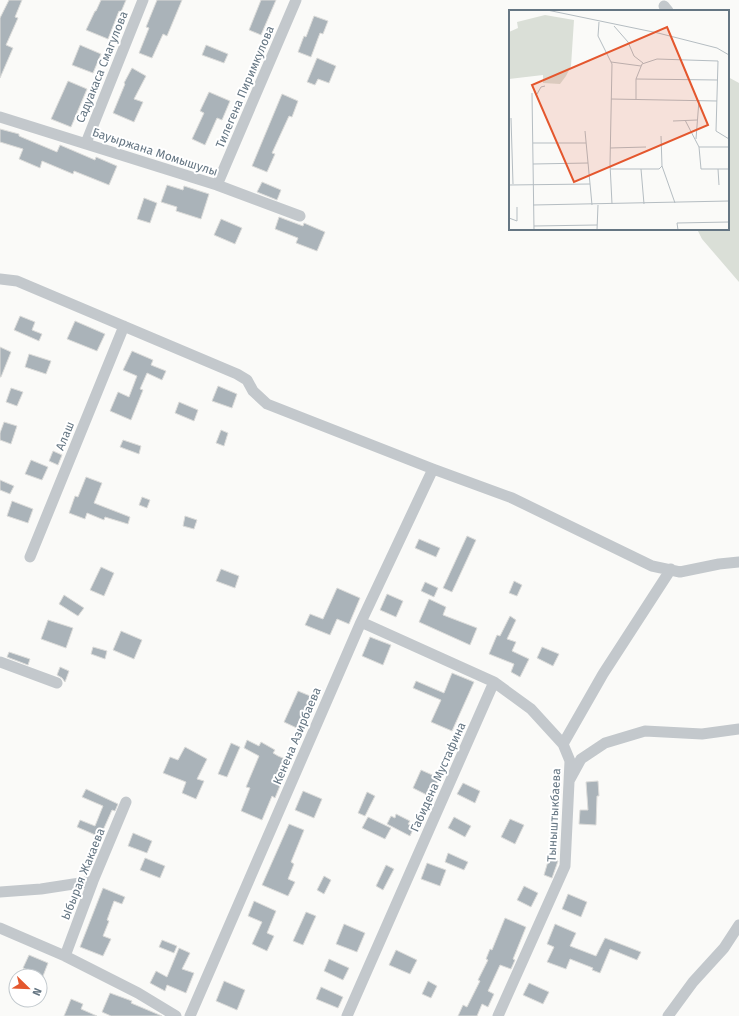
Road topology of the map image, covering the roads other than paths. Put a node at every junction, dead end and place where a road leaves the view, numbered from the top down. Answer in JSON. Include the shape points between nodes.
{"nodes":[{"id":1,"x":143,"y":0,"type":"edge"},
{"id":2,"x":296,"y":0,"type":"edge"},
{"id":3,"x":0,"y":117,"type":"edge"},
{"id":4,"x":86,"y":144,"type":"junction"},
{"id":5,"x":217,"y":185,"type":"junction"},
{"id":6,"x":300,"y":216,"type":"dead end"},
{"id":7,"x":0,"y":279,"type":"edge"},
{"id":8,"x":124,"y":326,"type":"junction"},
{"id":9,"x":433,"y":469,"type":"junction"},
{"id":10,"x":30,"y":557,"type":"dead end"},
{"id":11,"x":739,"y":562,"type":"edge"},
{"id":12,"x":671,"y":569,"type":"junction"},
{"id":13,"x":361,"y":622,"type":"junction"},
{"id":14,"x":0,"y":662,"type":"edge"},
{"id":15,"x":494,"y":682,"type":"junction"},
{"id":16,"x":56,"y":683,"type":"dead end"},
{"id":17,"x":739,"y":729,"type":"edge"},
{"id":18,"x":563,"y":744,"type":"junction"},
{"id":19,"x":569,"y":780,"type":"junction"},
{"id":20,"x":126,"y":802,"type":"dead end"},
{"id":21,"x":93,"y":881,"type":"junction"},
{"id":22,"x":0,"y":892,"type":"edge"},
{"id":23,"x":739,"y":925,"type":"edge"},
{"id":24,"x":0,"y":928,"type":"edge"},
{"id":25,"x":65,"y":956,"type":"junction"},
{"id":26,"x":176,"y":1016,"type":"edge"},
{"id":27,"x":190,"y":1016,"type":"edge"},
{"id":28,"x":347,"y":1016,"type":"edge"},
{"id":29,"x":498,"y":1016,"type":"edge"},
{"id":30,"x":668,"y":1016,"type":"edge"}],
"edges":[{"from":1,"to":4,"type":"street","name":"Садуакаса Смагулова"},
{"from":2,"to":5,"type":"street","name":"Тилегена Пиримкулова"},
{"from":3,"to":4,"type":"street","name":"Бауыржана Момышулы"},
{"from":4,"to":5,"type":"street","name":"Бауыржана Момышулы"},
{"from":5,"to":6,"type":"street","name":"Бауыржана Момышулы"},
{"from":7,"to":8,"type":"street","via":[[17,281]]},
{"from":8,"to":9,"type":"street","via":[[237,374],[247,380],[253,391],[267,404]]},
{"from":8,"to":10,"type":"street","name":"Алаш"},
{"from":9,"to":12,"type":"street","via":[[512,498],[652,566]]},
{"from":9,"to":13,"type":"street","name":"Кенена Азирбаева"},
{"from":11,"to":12,"type":"street","via":[[680,572]]},
{"from":12,"to":18,"type":"street","via":[[603,674]]},
{"from":13,"to":15,"type":"street"},
{"from":13,"to":27,"type":"street","name":"Кенена Азирбаева"},
{"from":14,"to":16,"type":"street"},
{"from":15,"to":18,"type":"street","name":"Тыныштыкбаева","via":[[531,709]]},
{"from":15,"to":28,"type":"street","name":"Габидена Мустафина"},
{"from":17,"to":19,"type":"street","via":[[702,734],[645,731],[605,743],[581,760]]},
{"from":18,"to":19,"type":"street","name":"Тыныштыкбаева","via":[[570,761]]},
{"from":19,"to":29,"type":"street","name":"Тыныштыкбаева","via":[[565,866]]},
{"from":20,"to":21,"type":"street","name":"Ыбырая Жакаева"},
{"from":21,"to":22,"type":"street"},
{"from":21,"to":25,"type":"street","name":"Ыбырая Жакаева"},
{"from":23,"to":30,"type":"street","via":[[724,948],[693,982]]},
{"from":24,"to":25,"type":"street"},
{"from":25,"to":26,"type":"street","via":[[138,993]]}]}
